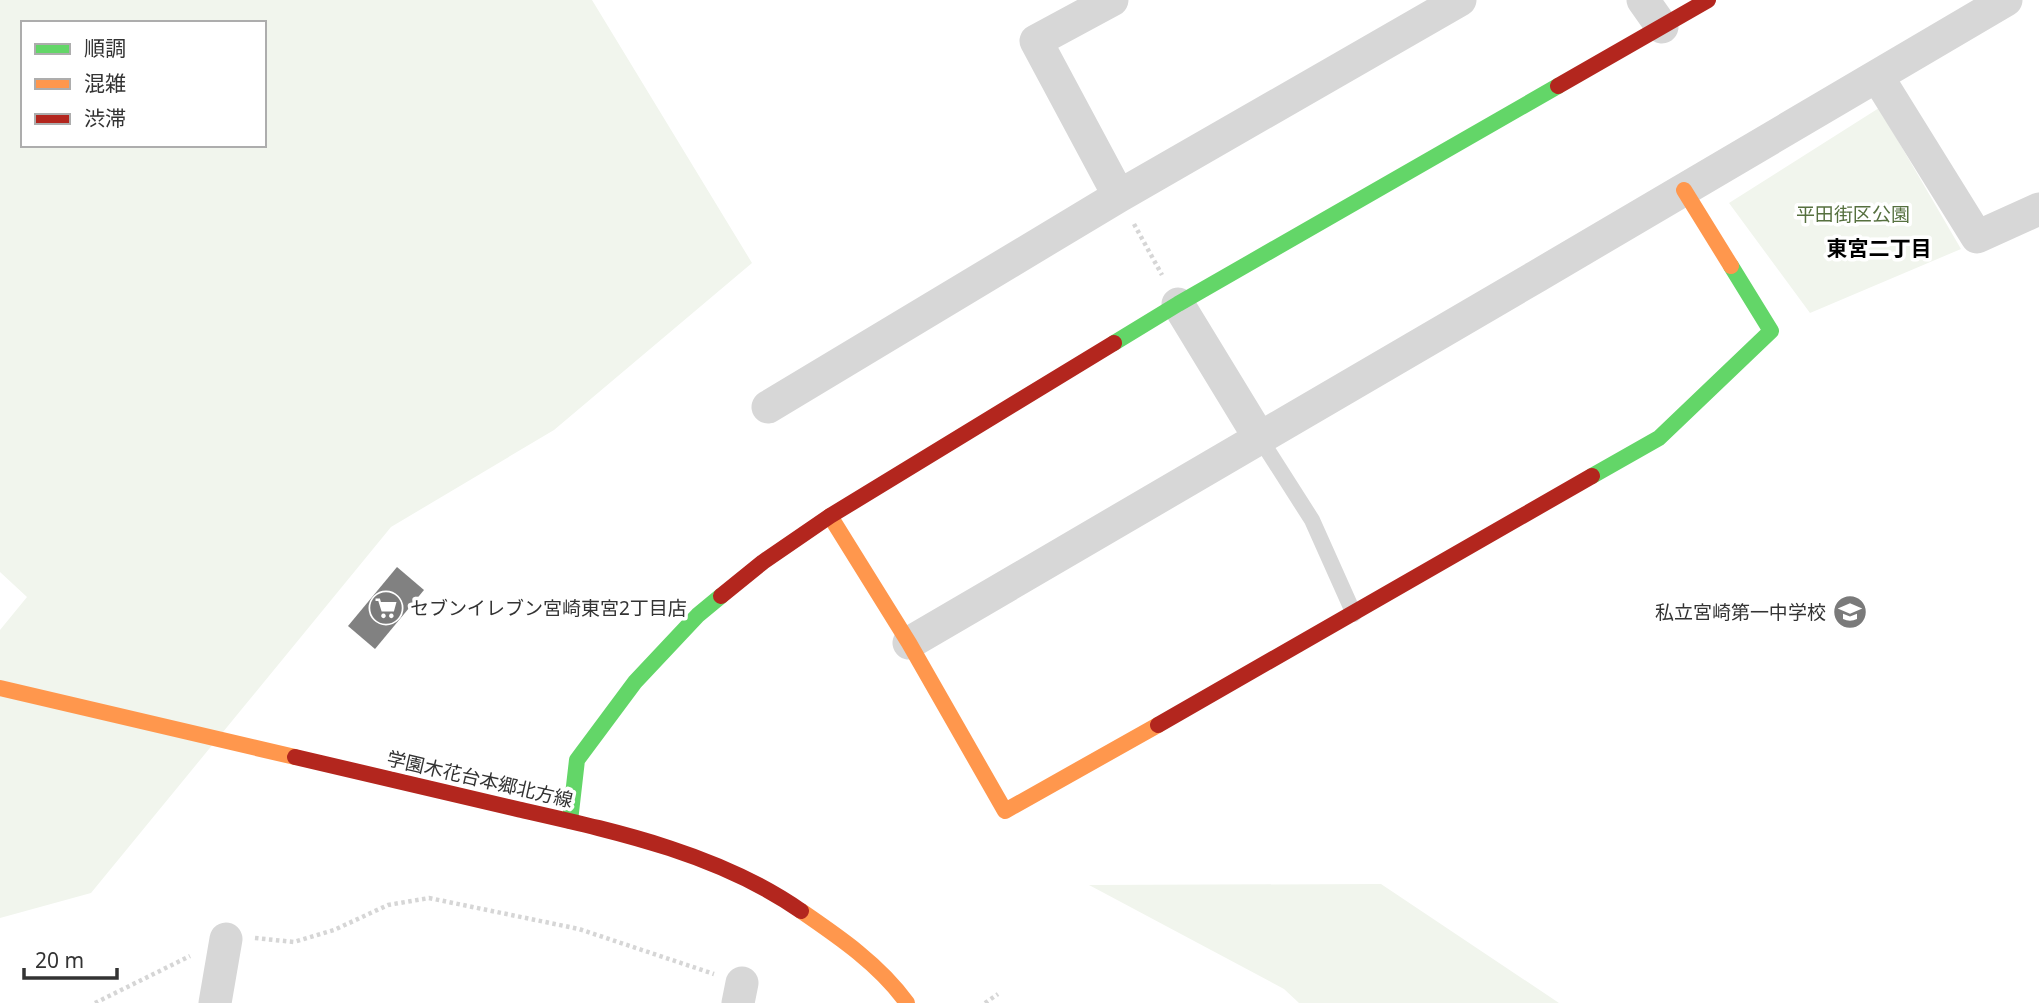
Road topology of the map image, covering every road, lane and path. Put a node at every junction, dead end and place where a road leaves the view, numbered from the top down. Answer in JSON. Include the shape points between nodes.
{"nodes":[{"id":1,"x":1111,"y":0,"type":"edge"},
{"id":2,"x":1460,"y":0,"type":"edge"},
{"id":3,"x":1643,"y":0,"type":"edge"},
{"id":4,"x":1708,"y":0,"type":"edge"},
{"id":5,"x":2006,"y":0,"type":"edge"},
{"id":6,"x":1662,"y":27,"type":"junction"},
{"id":7,"x":1877,"y":76,"type":"junction"},
{"id":8,"x":1685,"y":190,"type":"junction"},
{"id":9,"x":1119,"y":196,"type":"junction"},
{"id":10,"x":2039,"y":209,"type":"edge"},
{"id":11,"x":1178,"y":304,"type":"junction"},
{"id":12,"x":768,"y":407,"type":"dead end"},
{"id":13,"x":1259,"y":437,"type":"junction"},
{"id":14,"x":830,"y":516,"type":"junction"},
{"id":15,"x":1354,"y":614,"type":"junction"},
{"id":16,"x":909,"y":643,"type":"junction"},
{"id":17,"x":0,"y":688,"type":"edge"},
{"id":18,"x":570,"y":821,"type":"junction"},
{"id":19,"x":226,"y":939,"type":"junction"},
{"id":20,"x":740,"y":993,"type":"edge"},
{"id":21,"x":998,"y":994,"type":"dead end"},
{"id":22,"x":95,"y":1003,"type":"edge"},
{"id":23,"x":215,"y":1003,"type":"edge"},
{"id":24,"x":907,"y":1003,"type":"edge"},
{"id":25,"x":985,"y":1003,"type":"edge"}],
"edges":[{"from":1,"to":9,"type":"street","via":[[1036,41]]},
{"from":2,"to":9,"type":"street"},
{"from":3,"to":6,"type":"street"},
{"from":4,"to":6,"type":"street"},
{"from":5,"to":7,"type":"street"},
{"from":6,"to":11,"type":"street"},
{"from":7,"to":8,"type":"street"},
{"from":7,"to":10,"type":"street","via":[[1977,237]]},
{"from":8,"to":13,"type":"street"},
{"from":8,"to":15,"type":"street","via":[[1771,331],[1659,438]]},
{"from":9,"to":11,"type":"path"},
{"from":9,"to":12,"type":"street"},
{"from":11,"to":13,"type":"street"},
{"from":11,"to":14,"type":"street"},
{"from":13,"to":15,"type":"lane","via":[[1312,520]]},
{"from":13,"to":16,"type":"street"},
{"from":14,"to":16,"type":"street"},
{"from":14,"to":18,"type":"street","via":[[698,615],[635,682],[577,760]]},
{"from":15,"to":16,"type":"street","via":[[1005,811]]},
{"from":17,"to":18,"type":"street","name":"学園木花台本郷北方線"},
{"from":18,"to":24,"type":"street","name":"学園木花台本郷北方線","via":[[667,847],[736,874],[843,940],[895,986]]},
{"from":19,"to":20,"type":"path","via":[[294,942],[388,905],[429,898],[579,929]]},
{"from":19,"to":22,"type":"path"},
{"from":19,"to":23,"type":"street"},
{"from":21,"to":25,"type":"path"}]}
